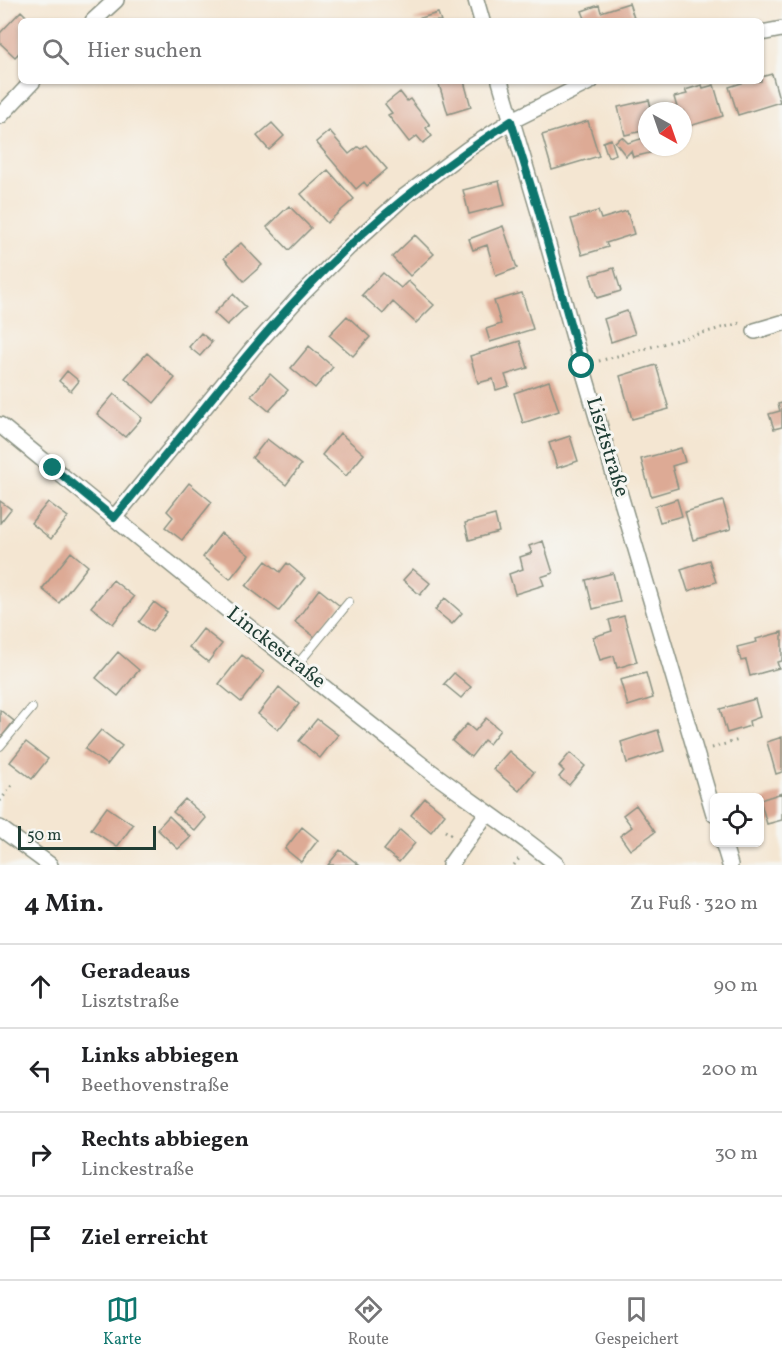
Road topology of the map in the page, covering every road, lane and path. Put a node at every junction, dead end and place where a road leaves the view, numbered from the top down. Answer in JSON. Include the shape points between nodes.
{"nodes":[{"id":1,"x":116,"y":0,"type":"edge"},
{"id":2,"x":476,"y":0,"type":"edge"},
{"id":3,"x":96,"y":18,"type":"edge"},
{"id":4,"x":481,"y":18,"type":"edge"},
{"id":5,"x":782,"y":29,"type":"edge"},
{"id":6,"x":764,"y":32,"type":"edge"},
{"id":7,"x":30,"y":84,"type":"edge"},
{"id":8,"x":501,"y":84,"type":"edge"},
{"id":9,"x":585,"y":84,"type":"edge"},
{"id":10,"x":0,"y":116,"type":"edge"},
{"id":11,"x":511,"y":121,"type":"junction"},
{"id":12,"x":741,"y":322,"type":"dead end"},
{"id":13,"x":782,"y":323,"type":"edge"},
{"id":14,"x":755,"y":331,"type":"dead end"},
{"id":15,"x":582,"y":366,"type":"junction"},
{"id":16,"x":0,"y":425,"type":"edge"},
{"id":17,"x":114,"y":518,"type":"junction"},
{"id":18,"x":349,"y":602,"type":"dead end"},
{"id":19,"x":297,"y":664,"type":"junction"},
{"id":20,"x":32,"y":708,"type":"dead end"},
{"id":21,"x":739,"y":740,"type":"dead end"},
{"id":22,"x":0,"y":746,"type":"edge"},
{"id":23,"x":696,"y":753,"type":"junction"},
{"id":24,"x":13,"y":784,"type":"dead end"},
{"id":25,"x":710,"y":800,"type":"edge"},
{"id":26,"x":0,"y":801,"type":"edge"},
{"id":27,"x":487,"y":813,"type":"junction"},
{"id":28,"x":0,"y":828,"type":"edge"},
{"id":29,"x":724,"y":847,"type":"edge"},
{"id":30,"x":50,"y":865,"type":"edge"},
{"id":31,"x":450,"y":865,"type":"edge"},
{"id":32,"x":557,"y":865,"type":"edge"},
{"id":33,"x":730,"y":865,"type":"edge"}],
"edges":[{"from":1,"to":3,"type":"street"},
{"from":2,"to":4,"type":"street"},
{"from":5,"to":6,"type":"street"},
{"from":7,"to":10,"type":"street"},
{"from":8,"to":11,"type":"street","name":"Lisztstraße"},
{"from":9,"to":11,"type":"street"},
{"from":11,"to":15,"type":"street","name":"Lisztstraße"},
{"from":11,"to":17,"type":"street","via":[[412,191],[344,251],[245,357]]},
{"from":12,"to":15,"type":"path"},
{"from":13,"to":14,"type":"street"},
{"from":15,"to":23,"type":"street","name":"Lisztstraße"},
{"from":16,"to":17,"type":"street","name":"Linckestraße"},
{"from":17,"to":19,"type":"street","name":"Linckestraße"},
{"from":18,"to":19,"type":"lane"},
{"from":19,"to":27,"type":"street","name":"Linckestraße"},
{"from":20,"to":22,"type":"lane"},
{"from":21,"to":23,"type":"path"},
{"from":23,"to":25,"type":"street","name":"Lisztstraße"},
{"from":24,"to":26,"type":"path"},
{"from":27,"to":31,"type":"street"},
{"from":27,"to":32,"type":"street","name":"Linckestraße"},
{"from":28,"to":30,"type":"street"},
{"from":29,"to":33,"type":"street"}]}
